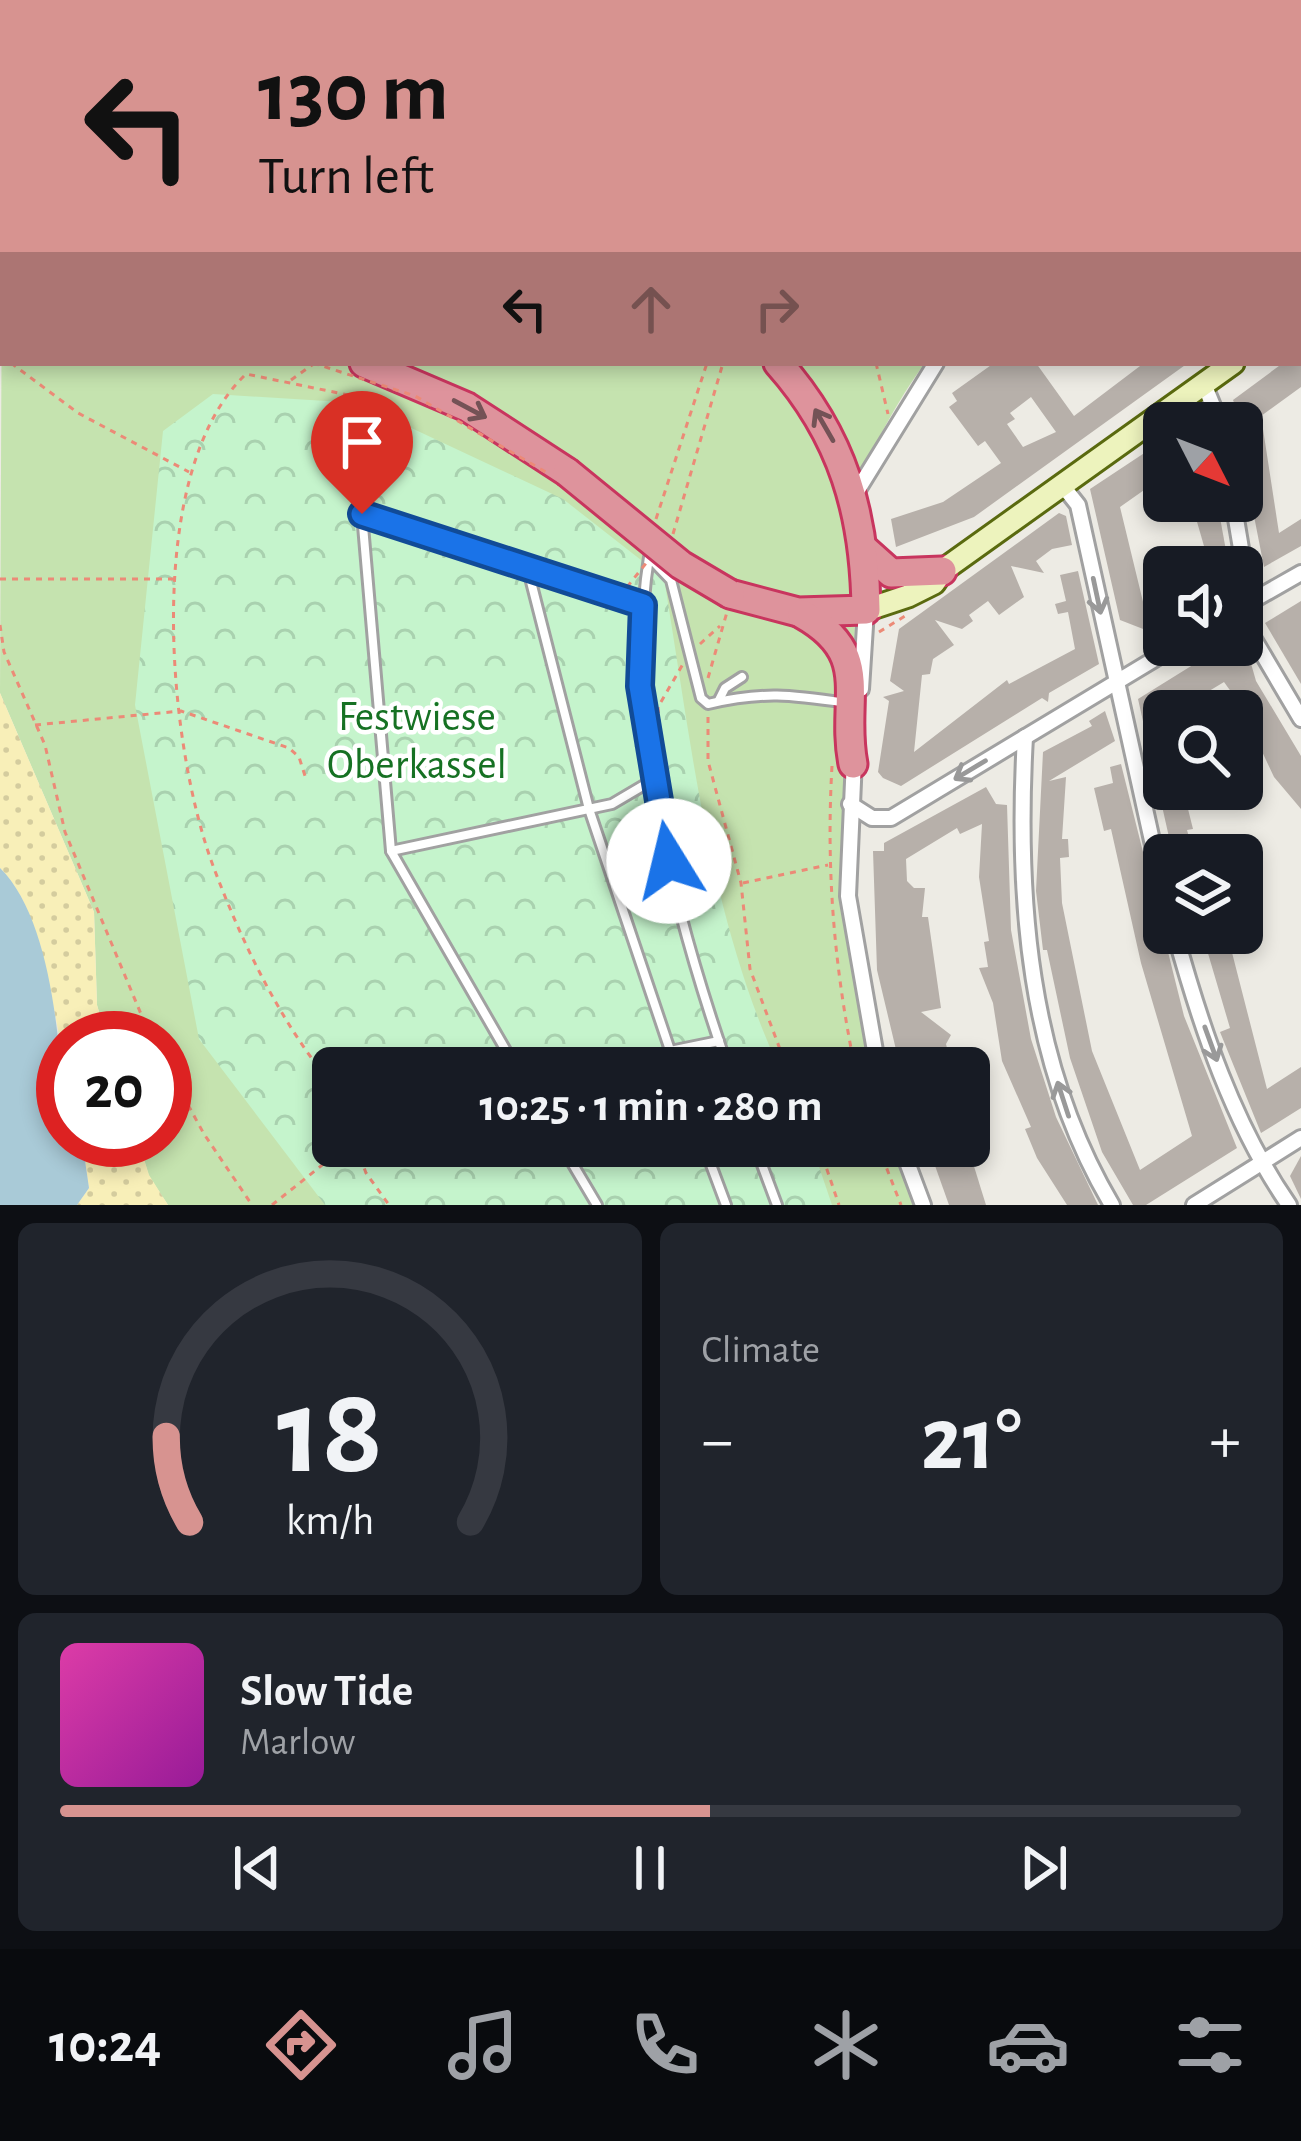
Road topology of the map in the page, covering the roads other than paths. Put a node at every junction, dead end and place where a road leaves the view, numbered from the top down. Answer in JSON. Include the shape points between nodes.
{"nodes":[{"id":1,"x":372,"y":366,"type":"edge"},
{"id":2,"x":780,"y":366,"type":"edge"},
{"id":3,"x":934,"y":366,"type":"edge"},
{"id":4,"x":1229,"y":366,"type":"edge"},
{"id":5,"x":1204,"y":384,"type":"junction"},
{"id":6,"x":365,"y":401,"type":"road end"},
{"id":7,"x":1211,"y":402,"type":"edge"},
{"id":8,"x":1063,"y":486,"type":"junction"},
{"id":9,"x":854,"y":496,"type":"junction"},
{"id":10,"x":362,"y":514,"type":"junction"},
{"id":11,"x":863,"y":548,"type":"junction"},
{"id":12,"x":527,"y":566,"type":"junction"},
{"id":13,"x":942,"y":571,"type":"junction"},
{"id":14,"x":1301,"y":573,"type":"edge"},
{"id":15,"x":1263,"y":594,"type":"edge"},
{"id":16,"x":643,"y":605,"type":"junction"},
{"id":17,"x":866,"y":610,"type":"junction"},
{"id":18,"x":798,"y":613,"type":"junction"},
{"id":19,"x":1263,"y":655,"type":"edge"},
{"id":20,"x":1143,"y":666,"type":"edge"},
{"id":21,"x":742,"y":676,"type":"dead end"},
{"id":22,"x":1116,"y":682,"type":"junction"},
{"id":23,"x":713,"y":703,"type":"junction"},
{"id":24,"x":855,"y":704,"type":"junction"},
{"id":25,"x":1301,"y":719,"type":"edge"},
{"id":26,"x":1025,"y":737,"type":"junction"},
{"id":27,"x":854,"y":764,"type":"joint"},
{"id":28,"x":656,"y":778,"type":"junction"},
{"id":29,"x":850,"y":804,"type":"junction"},
{"id":30,"x":589,"y":809,"type":"junction"},
{"id":31,"x":1150,"y":834,"type":"edge"},
{"id":32,"x":392,"y":851,"type":"junction"},
{"id":33,"x":1182,"y":954,"type":"edge"},
{"id":34,"x":719,"y":1041,"type":"junction"},
{"id":35,"x":503,"y":1047,"type":"edge"},
{"id":36,"x":669,"y":1047,"type":"edge"},
{"id":37,"x":690,"y":1047,"type":"edge"},
{"id":38,"x":721,"y":1047,"type":"edge"},
{"id":39,"x":874,"y":1047,"type":"edge"},
{"id":40,"x":1301,"y":1138,"type":"edge"},
{"id":41,"x":1260,"y":1164,"type":"junction"},
{"id":42,"x":574,"y":1167,"type":"edge"},
{"id":43,"x":712,"y":1167,"type":"edge"},
{"id":44,"x":763,"y":1167,"type":"edge"},
{"id":45,"x":909,"y":1167,"type":"edge"},
{"id":46,"x":597,"y":1205,"type":"edge"},
{"id":47,"x":726,"y":1205,"type":"edge"},
{"id":48,"x":777,"y":1205,"type":"edge"},
{"id":49,"x":923,"y":1205,"type":"edge"},
{"id":50,"x":1112,"y":1205,"type":"edge"},
{"id":51,"x":1194,"y":1205,"type":"edge"},
{"id":52,"x":1288,"y":1205,"type":"edge"}],
"edges":[{"from":1,"to":18,"type":"highway","one_way":true,"bridge":true,"via":[[513,434],[730,599]]},
{"from":9,"to":2,"type":"highway","one_way":true,"via":[[826,425]]},
{"from":3,"to":9,"type":"street"},
{"from":4,"to":5,"type":"street"},
{"from":5,"to":7,"type":"street"},
{"from":5,"to":8,"type":"street"},
{"from":6,"to":10,"type":"lane","via":[[353,448]]},
{"from":8,"to":13,"type":"street"},
{"from":8,"to":22,"type":"street","one_way":true,"via":[[1078,505]]},
{"from":9,"to":11,"type":"highway"},
{"from":10,"to":12,"type":"lane"},
{"from":10,"to":32,"type":"lane"},
{"from":11,"to":13,"type":"highway","via":[[891,574]]},
{"from":11,"to":17,"type":"highway"},
{"from":12,"to":16,"type":"lane"},
{"from":12,"to":30,"type":"lane"},
{"from":13,"to":17,"type":"street","via":[[934,583]]},
{"from":14,"to":15,"type":"street"},
{"from":16,"to":23,"type":"lane","via":[[649,557],[663,568],[701,698]]},
{"from":16,"to":28,"type":"lane","via":[[640,686]]},
{"from":17,"to":18,"type":"highway"},
{"from":17,"to":24,"type":"street"},
{"from":18,"to":24,"type":"highway","via":[[843,648]]},
{"from":19,"to":25,"type":"street"},
{"from":20,"to":22,"type":"street"},
{"from":21,"to":23,"type":"lane"},
{"from":22,"to":26,"type":"street"},
{"from":22,"to":31,"type":"street"},
{"from":23,"to":24,"type":"lane","via":[[750,691]]},
{"from":24,"to":27,"type":"highway","via":[[848,736]]},
{"from":26,"to":29,"type":"street","one_way":true,"via":[[891,818],[872,818]]},
{"from":50,"to":26,"type":"street","one_way":true,"via":[[1058,1089],[1034,978],[1020,891]]},
{"from":27,"to":29,"type":"street"},
{"from":28,"to":30,"type":"lane","via":[[632,796]]},
{"from":28,"to":34,"type":"lane","via":[[669,861]]},
{"from":29,"to":39,"type":"street","via":[[848,896]]},
{"from":30,"to":32,"type":"lane"},
{"from":30,"to":36,"type":"lane"},
{"from":32,"to":35,"type":"lane"},
{"from":33,"to":41,"type":"street","one_way":true},
{"from":34,"to":37,"type":"lane"},
{"from":34,"to":38,"type":"lane"},
{"from":40,"to":41,"type":"street"},
{"from":41,"to":51,"type":"street"},
{"from":41,"to":52,"type":"street"},
{"from":42,"to":46,"type":"lane"},
{"from":43,"to":47,"type":"lane"},
{"from":44,"to":48,"type":"lane"},
{"from":45,"to":49,"type":"street"}]}
